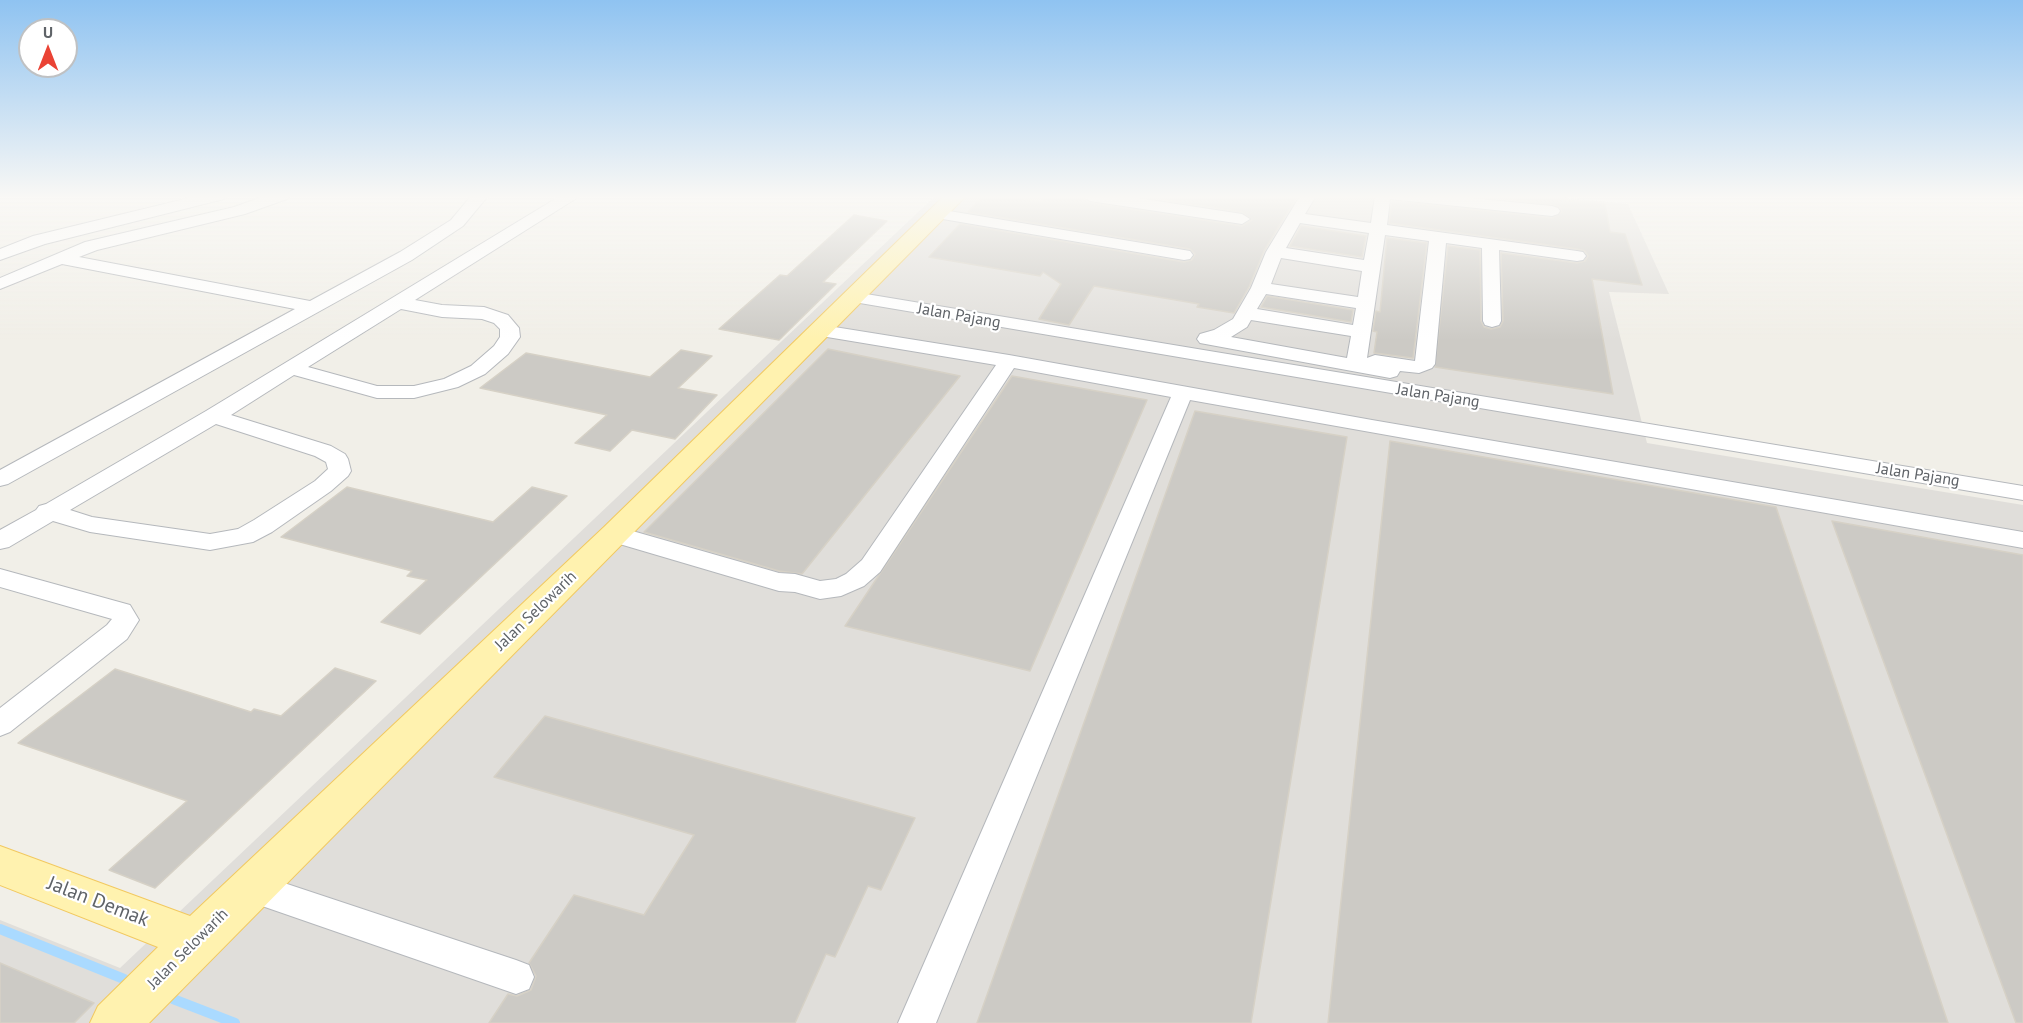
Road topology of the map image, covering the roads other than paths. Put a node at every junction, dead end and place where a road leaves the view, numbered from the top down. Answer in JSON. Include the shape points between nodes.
{"nodes":[{"id":1,"x":29,"y":244,"type":"edge"},
{"id":2,"x":101,"y":244,"type":"edge"},
{"id":3,"x":425,"y":244,"type":"edge"},
{"id":4,"x":494,"y":244,"type":"edge"},
{"id":5,"x":907,"y":244,"type":"edge"},
{"id":6,"x":1116,"y":244,"type":"edge"},
{"id":7,"x":1280,"y":244,"type":"edge"},
{"id":8,"x":1377,"y":244,"type":"edge"},
{"id":9,"x":1437,"y":244,"type":"edge"},
{"id":10,"x":1481,"y":244,"type":"edge"},
{"id":11,"x":1490,"y":245,"type":"junction"},
{"id":12,"x":1275,"y":252,"type":"junction"},
{"id":13,"x":0,"y":255,"type":"edge"},
{"id":14,"x":1184,"y":255,"type":"dead end"},
{"id":15,"x":1577,"y":255,"type":"dead end"},
{"id":16,"x":61,"y":259,"type":"junction"},
{"id":17,"x":1373,"y":267,"type":"junction"},
{"id":18,"x":0,"y":284,"type":"edge"},
{"id":19,"x":1260,"y":288,"type":"junction"},
{"id":20,"x":854,"y":297,"type":"junction"},
{"id":21,"x":398,"y":303,"type":"junction"},
{"id":22,"x":1367,"y":304,"type":"junction"},
{"id":23,"x":313,"y":307,"type":"junction"},
{"id":24,"x":1246,"y":312,"type":"junction"},
{"id":25,"x":1492,"y":321,"type":"dead end"},
{"id":26,"x":822,"y":331,"type":"junction"},
{"id":27,"x":1362,"y":332,"type":"junction"},
{"id":28,"x":1202,"y":347,"type":"junction"},
{"id":29,"x":1009,"y":361,"type":"junction"},
{"id":30,"x":1357,"y":362,"type":"junction"},
{"id":31,"x":292,"y":368,"type":"junction"},
{"id":32,"x":1183,"y":392,"type":"junction"},
{"id":33,"x":1610,"y":410,"type":"dead end"},
{"id":34,"x":214,"y":416,"type":"junction"},
{"id":35,"x":0,"y":479,"type":"edge"},
{"id":36,"x":2023,"y":493,"type":"edge"},
{"id":37,"x":47,"y":511,"type":"junction"},
{"id":38,"x":615,"y":534,"type":"junction"},
{"id":39,"x":0,"y":540,"type":"edge"},
{"id":40,"x":2023,"y":540,"type":"edge"},
{"id":41,"x":0,"y":578,"type":"edge"},
{"id":42,"x":0,"y":724,"type":"edge"},
{"id":43,"x":0,"y":865,"type":"edge"},
{"id":44,"x":251,"y":887,"type":"junction"},
{"id":45,"x":197,"y":940,"type":"junction"},
{"id":46,"x":516,"y":977,"type":"dead end"},
{"id":47,"x":115,"y":1023,"type":"edge"},
{"id":48,"x":917,"y":1023,"type":"edge"}],
"edges":[{"from":1,"to":13,"type":"street"},
{"from":2,"to":16,"type":"street"},
{"from":3,"to":23,"type":"street"},
{"from":4,"to":21,"type":"street"},
{"from":5,"to":20,"type":"main road","name":"Jalan Selowarih"},
{"from":6,"to":14,"type":"street"},
{"from":7,"to":12,"type":"street"},
{"from":8,"to":17,"type":"street"},
{"from":9,"to":30,"type":"street","via":[[1425,364],[1419,368]]},
{"from":10,"to":11,"type":"street"},
{"from":11,"to":15,"type":"street"},
{"from":11,"to":25,"type":"street"},
{"from":12,"to":17,"type":"street"},
{"from":12,"to":19,"type":"street"},
{"from":16,"to":18,"type":"street"},
{"from":16,"to":23,"type":"street"},
{"from":17,"to":22,"type":"street"},
{"from":19,"to":22,"type":"street"},
{"from":19,"to":24,"type":"street"},
{"from":20,"to":26,"type":"main road","name":"Jalan Selowarih"},
{"from":20,"to":28,"type":"street","name":"Jalan Pajang"},
{"from":21,"to":31,"type":"street"},
{"from":21,"to":31,"type":"street","via":[[484,313],[501,319],[509,328],[510,337],[478,370],[451,383],[414,392],[377,392]]},
{"from":22,"to":27,"type":"street"},
{"from":23,"to":35,"type":"street"},
{"from":24,"to":27,"type":"street"},
{"from":24,"to":28,"type":"street","via":[[1240,323]]},
{"from":26,"to":29,"type":"street"},
{"from":26,"to":38,"type":"main road","name":"Jalan Selowarih"},
{"from":27,"to":30,"type":"street"},
{"from":28,"to":30,"type":"street"},
{"from":28,"to":36,"type":"street","name":"Jalan Pajang"},
{"from":29,"to":32,"type":"street"},
{"from":29,"to":38,"type":"street","via":[[871,566],[841,587],[820,590],[779,582]]},
{"from":30,"to":33,"type":"street"},
{"from":31,"to":34,"type":"street"},
{"from":32,"to":40,"type":"street"},
{"from":32,"to":48,"type":"street"},
{"from":34,"to":37,"type":"street"},
{"from":34,"to":37,"type":"street","via":[[323,451],[337,459],[340,471],[263,526],[244,536],[210,542],[90,524]]},
{"from":37,"to":39,"type":"street"},
{"from":38,"to":44,"type":"main road","name":"Jalan Selowarih"},
{"from":41,"to":42,"type":"street","via":[[121,612],[126,620],[117,632]]},
{"from":43,"to":45,"type":"main road","name":"Jalan Demak"},
{"from":44,"to":45,"type":"main road","name":"Jalan Selowarih"},
{"from":44,"to":46,"type":"street"},
{"from":45,"to":47,"type":"main road","name":"Jalan Selowarih"}]}
